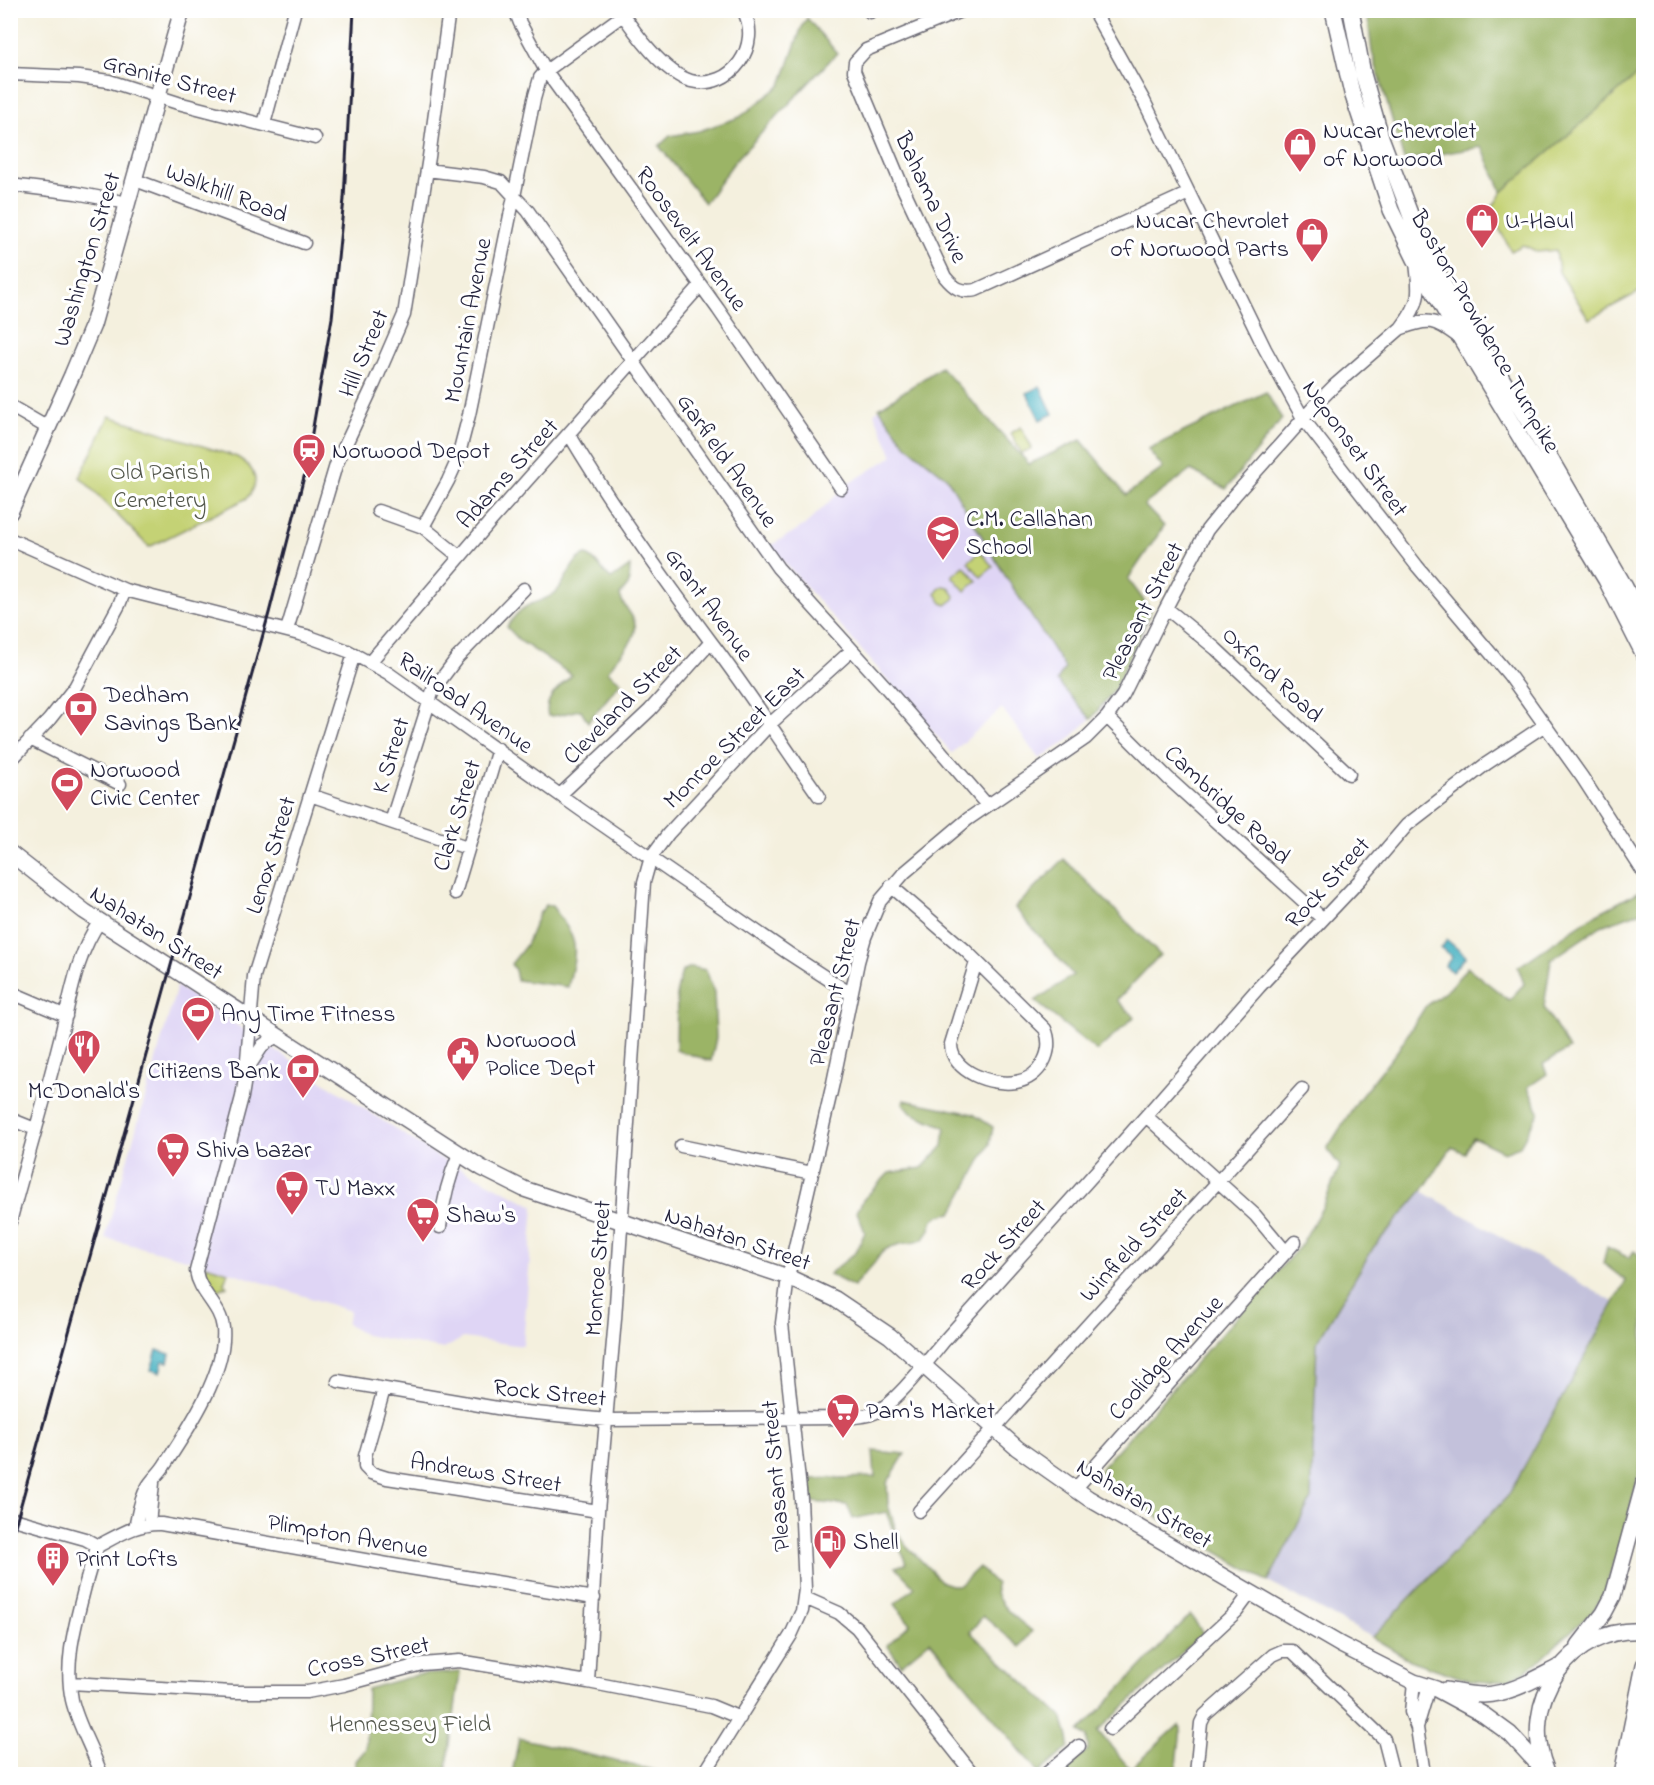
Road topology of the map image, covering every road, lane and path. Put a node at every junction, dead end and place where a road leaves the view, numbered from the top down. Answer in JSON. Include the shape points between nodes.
{"nodes":[{"id":1,"x":182,"y":10,"type":"edge"},
{"id":2,"x":295,"y":10,"type":"edge"},
{"id":3,"x":449,"y":10,"type":"edge"},
{"id":4,"x":515,"y":10,"type":"edge"},
{"id":5,"x":744,"y":10,"type":"edge"},
{"id":6,"x":963,"y":10,"type":"edge"},
{"id":7,"x":1093,"y":10,"type":"edge"},
{"id":8,"x":1333,"y":10,"type":"edge"},
{"id":9,"x":1351,"y":10,"type":"edge"},
{"id":10,"x":621,"y":13,"type":"edge"},
{"id":11,"x":546,"y":70,"type":"junction"},
{"id":12,"x":10,"y":74,"type":"edge"},
{"id":13,"x":159,"y":96,"type":"junction"},
{"id":14,"x":264,"y":124,"type":"junction"},
{"id":15,"x":315,"y":138,"type":"dead end"},
{"id":16,"x":427,"y":170,"type":"junction"},
{"id":17,"x":135,"y":180,"type":"junction"},
{"id":18,"x":10,"y":185,"type":"edge"},
{"id":19,"x":1189,"y":193,"type":"junction"},
{"id":20,"x":513,"y":195,"type":"junction"},
{"id":21,"x":128,"y":203,"type":"junction"},
{"id":22,"x":304,"y":243,"type":"dead end"},
{"id":23,"x":1416,"y":259,"type":"junction"},
{"id":24,"x":700,"y":286,"type":"junction"},
{"id":25,"x":1401,"y":328,"type":"junction"},
{"id":26,"x":1461,"y":339,"type":"junction"},
{"id":27,"x":633,"y":360,"type":"junction"},
{"id":28,"x":10,"y":406,"type":"edge"},
{"id":29,"x":1304,"y":420,"type":"junction"},
{"id":30,"x":48,"y":428,"type":"junction"},
{"id":31,"x":569,"y":434,"type":"junction"},
{"id":32,"x":840,"y":488,"type":"dead end"},
{"id":33,"x":378,"y":511,"type":"dead end"},
{"id":34,"x":10,"y":512,"type":"edge"},
{"id":35,"x":423,"y":527,"type":"junction"},
{"id":36,"x":10,"y":539,"type":"edge"},
{"id":37,"x":460,"y":556,"type":"junction"},
{"id":38,"x":524,"y":589,"type":"dead end"},
{"id":39,"x":125,"y":590,"type":"junction"},
{"id":40,"x":1166,"y":608,"type":"junction"},
{"id":41,"x":1644,"y":625,"type":"edge"},
{"id":42,"x":287,"y":630,"type":"junction"},
{"id":43,"x":711,"y":642,"type":"junction"},
{"id":44,"x":852,"y":650,"type":"junction"},
{"id":45,"x":354,"y":654,"type":"junction"},
{"id":46,"x":1644,"y":655,"type":"edge"},
{"id":47,"x":370,"y":662,"type":"junction"},
{"id":48,"x":428,"y":700,"type":"junction"},
{"id":49,"x":1107,"y":717,"type":"junction"},
{"id":50,"x":770,"y":724,"type":"junction"},
{"id":51,"x":1545,"y":725,"type":"junction"},
{"id":52,"x":30,"y":739,"type":"junction"},
{"id":53,"x":498,"y":749,"type":"junction"},
{"id":54,"x":10,"y":761,"type":"edge"},
{"id":55,"x":1349,"y":774,"type":"dead end"},
{"id":56,"x":120,"y":784,"type":"dead end"},
{"id":57,"x":561,"y":794,"type":"junction"},
{"id":58,"x":310,"y":795,"type":"junction"},
{"id":59,"x":819,"y":796,"type":"dead end"},
{"id":60,"x":987,"y":806,"type":"junction"},
{"id":61,"x":392,"y":822,"type":"junction"},
{"id":62,"x":467,"y":848,"type":"junction"},
{"id":63,"x":10,"y":853,"type":"edge"},
{"id":64,"x":651,"y":857,"type":"junction"},
{"id":65,"x":1644,"y":873,"type":"edge"},
{"id":66,"x":891,"y":886,"type":"junction"},
{"id":67,"x":455,"y":893,"type":"dead end"},
{"id":68,"x":1323,"y":919,"type":"junction"},
{"id":69,"x":100,"y":921,"type":"junction"},
{"id":70,"x":976,"y":962,"type":"junction"},
{"id":71,"x":10,"y":992,"type":"edge"},
{"id":72,"x":851,"y":994,"type":"junction"},
{"id":73,"x":66,"y":1016,"type":"junction"},
{"id":74,"x":250,"y":1019,"type":"junction"},
{"id":75,"x":277,"y":1036,"type":"junction"},
{"id":76,"x":246,"y":1072,"type":"junction"},
{"id":77,"x":1302,"y":1089,"type":"dead end"},
{"id":78,"x":1146,"y":1116,"type":"junction"},
{"id":79,"x":10,"y":1119,"type":"edge"},
{"id":80,"x":35,"y":1129,"type":"junction"},
{"id":81,"x":681,"y":1146,"type":"dead end"},
{"id":82,"x":459,"y":1155,"type":"junction"},
{"id":83,"x":812,"y":1173,"type":"junction"},
{"id":84,"x":1219,"y":1182,"type":"junction"},
{"id":85,"x":10,"y":1222,"type":"edge"},
{"id":86,"x":621,"y":1222,"type":"junction"},
{"id":87,"x":440,"y":1227,"type":"dead end"},
{"id":88,"x":1295,"y":1242,"type":"dead end"},
{"id":89,"x":1286,"y":1252,"type":"junction"},
{"id":90,"x":788,"y":1277,"type":"junction"},
{"id":91,"x":925,"y":1365,"type":"junction"},
{"id":92,"x":338,"y":1381,"type":"dead end"},
{"id":93,"x":384,"y":1389,"type":"junction"},
{"id":94,"x":792,"y":1419,"type":"junction"},
{"id":95,"x":607,"y":1420,"type":"junction"},
{"id":96,"x":995,"y":1428,"type":"junction"},
{"id":97,"x":153,"y":1480,"type":"junction"},
{"id":98,"x":1644,"y":1483,"type":"edge"},
{"id":99,"x":1076,"y":1489,"type":"junction"},
{"id":100,"x":598,"y":1511,"type":"junction"},
{"id":101,"x":919,"y":1511,"type":"dead end"},
{"id":102,"x":10,"y":1518,"type":"edge"},
{"id":103,"x":149,"y":1524,"type":"junction"},
{"id":104,"x":135,"y":1528,"type":"junction"},
{"id":105,"x":98,"y":1546,"type":"junction"},
{"id":106,"x":1251,"y":1592,"type":"junction"},
{"id":107,"x":594,"y":1598,"type":"junction"},
{"id":108,"x":805,"y":1598,"type":"junction"},
{"id":109,"x":1637,"y":1631,"type":"edge"},
{"id":110,"x":1573,"y":1654,"type":"junction"},
{"id":111,"x":1644,"y":1665,"type":"edge"},
{"id":112,"x":1560,"y":1667,"type":"junction"},
{"id":113,"x":588,"y":1682,"type":"junction"},
{"id":114,"x":70,"y":1683,"type":"junction"},
{"id":115,"x":1426,"y":1686,"type":"junction"},
{"id":116,"x":740,"y":1718,"type":"junction"},
{"id":117,"x":1644,"y":1727,"type":"edge"},
{"id":118,"x":1110,"y":1729,"type":"dead end"},
{"id":119,"x":1079,"y":1746,"type":"dead end"},
{"id":120,"x":100,"y":1774,"type":"edge"},
{"id":121,"x":704,"y":1774,"type":"edge"},
{"id":122,"x":973,"y":1774,"type":"edge"},
{"id":123,"x":1046,"y":1774,"type":"edge"},
{"id":124,"x":1196,"y":1774,"type":"edge"},
{"id":125,"x":1393,"y":1774,"type":"edge"},
{"id":126,"x":1424,"y":1774,"type":"edge"},
{"id":127,"x":1548,"y":1774,"type":"edge"},
{"id":128,"x":1622,"y":1774,"type":"edge"},
{"id":129,"x":1635,"y":1774,"type":"edge"}],
"edges":[{"from":1,"to":13,"type":"main road","name":"Washington Street"},
{"from":2,"to":14,"type":"street"},
{"from":3,"to":16,"type":"street","name":"Hill Street"},
{"from":4,"to":11,"type":"street","name":"Roosevelt Avenue"},
{"from":5,"to":10,"type":"street","via":[[750,37],[741,62],[733,72],[711,82],[689,81],[669,69]]},
{"from":6,"to":19,"type":"street","name":"Bahama Drive","via":[[866,50],[855,62],[854,71],[903,188],[952,286],[960,291],[976,290]]},
{"from":7,"to":19,"type":"street","name":"Neponset Street"},
{"from":8,"to":23,"type":"main road","name":"Boston-Providence Turnpike","via":[[1371,156],[1391,210]]},
{"from":9,"to":41,"type":"main road","name":"Boston-Providence Turnpike","via":[[1363,74],[1382,140],[1415,227],[1445,287],[1532,427]]},
{"from":10,"to":11,"type":"street"},
{"from":11,"to":20,"type":"street","name":"Mountain Avenue","via":[[534,99]]},
{"from":11,"to":24,"type":"street","name":"Roosevelt Avenue"},
{"from":12,"to":13,"type":"street","name":"Granite Street","via":[[96,78]]},
{"from":13,"to":14,"type":"street","name":"Granite Street"},
{"from":13,"to":17,"type":"main road","name":"Washington Street"},
{"from":14,"to":15,"type":"street","name":"Granite Street"},
{"from":16,"to":20,"type":"street","name":"Garfield Avenue","via":[[484,177],[501,182]]},
{"from":16,"to":42,"type":"street","name":"Hill Street","via":[[404,315],[336,465]]},
{"from":17,"to":21,"type":"main road","name":"Washington Street"},
{"from":17,"to":22,"type":"street","name":"Walkhill Road"},
{"from":18,"to":21,"type":"street"},
{"from":19,"to":29,"type":"street","name":"Neponset Street"},
{"from":20,"to":27,"type":"street","name":"Garfield Avenue"},
{"from":20,"to":35,"type":"street","name":"Mountain Avenue","via":[[457,461]]},
{"from":21,"to":30,"type":"main road","name":"Washington Street","via":[[93,325]]},
{"from":23,"to":25,"type":"street","name":"Pleasant Street","via":[[1419,297]]},
{"from":23,"to":26,"type":"main road","name":"Boston-Providence Turnpike"},
{"from":24,"to":27,"type":"street","name":"Adams Street"},
{"from":24,"to":32,"type":"street","name":"Roosevelt Avenue"},
{"from":25,"to":26,"type":"street","name":"Pleasant Street","via":[[1422,321],[1438,322]]},
{"from":25,"to":29,"type":"street","name":"Pleasant Street","via":[[1334,386]]},
{"from":26,"to":46,"type":"main road","name":"Boston-Providence Turnpike","via":[[1606,580]]},
{"from":27,"to":31,"type":"street","name":"Adams Street"},
{"from":27,"to":44,"type":"street","name":"Garfield Avenue","via":[[778,568]]},
{"from":28,"to":30,"type":"street"},
{"from":29,"to":40,"type":"street","name":"Pleasant Street","via":[[1207,530]]},
{"from":29,"to":51,"type":"street","name":"Neponset Street"},
{"from":30,"to":34,"type":"main road","name":"Washington Street"},
{"from":31,"to":37,"type":"street","name":"Adams Street"},
{"from":31,"to":43,"type":"street","name":"Grant Avenue"},
{"from":33,"to":35,"type":"street"},
{"from":35,"to":37,"type":"street"},
{"from":36,"to":39,"type":"street","name":"Railroad Avenue"},
{"from":37,"to":47,"type":"street","name":"Adams Street"},
{"from":38,"to":48,"type":"street","name":"K Street","via":[[457,658]]},
{"from":39,"to":42,"type":"street","name":"Railroad Avenue"},
{"from":39,"to":52,"type":"street","via":[[75,687]]},
{"from":40,"to":49,"type":"street","name":"Pleasant Street","via":[[1123,695]]},
{"from":40,"to":55,"type":"street","name":"Oxford Road","via":[[1216,649]]},
{"from":42,"to":45,"type":"street","name":"Railroad Avenue"},
{"from":43,"to":50,"type":"street","name":"Grant Avenue"},
{"from":43,"to":57,"type":"street","name":"Cleveland Street","via":[[650,710]]},
{"from":44,"to":50,"type":"street","name":"Monroe Street East"},
{"from":44,"to":60,"type":"street","name":"Garfield Avenue"},
{"from":45,"to":47,"type":"street","name":"Railroad Avenue"},
{"from":45,"to":58,"type":"street","name":"Lenox Street"},
{"from":47,"to":48,"type":"street","name":"Railroad Avenue"},
{"from":48,"to":53,"type":"street","name":"Railroad Avenue"},
{"from":48,"to":61,"type":"street","name":"K Street"},
{"from":49,"to":60,"type":"street","name":"Pleasant Street","via":[[1086,738]]},
{"from":49,"to":68,"type":"street","name":"Cambridge Road"},
{"from":50,"to":59,"type":"street","name":"Grant Avenue"},
{"from":50,"to":64,"type":"street","name":"Monroe Street East"},
{"from":51,"to":65,"type":"street","name":"Neponset Street"},
{"from":51,"to":68,"type":"street","name":"Rock Street","via":[[1486,764],[1407,825]]},
{"from":52,"to":54,"type":"street"},
{"from":52,"to":56,"type":"street"},
{"from":53,"to":57,"type":"street","name":"Railroad Avenue"},
{"from":53,"to":62,"type":"street","name":"Clark Street"},
{"from":57,"to":64,"type":"street","name":"Railroad Avenue"},
{"from":58,"to":61,"type":"street"},
{"from":58,"to":74,"type":"street","name":"Lenox Street","via":[[254,976]]},
{"from":60,"to":66,"type":"street","name":"Pleasant Street"},
{"from":61,"to":62,"type":"street"},
{"from":62,"to":67,"type":"street","name":"Clark Street"},
{"from":63,"to":69,"type":"main road","name":"Nahatan Street"},
{"from":64,"to":72,"type":"street","name":"Railroad Avenue"},
{"from":64,"to":86,"type":"street","name":"Monroe Street","via":[[645,882],[633,1028]]},
{"from":66,"to":70,"type":"street"},
{"from":66,"to":72,"type":"street","name":"Pleasant Street","via":[[865,936]]},
{"from":68,"to":78,"type":"street","name":"Rock Street"},
{"from":69,"to":73,"type":"street","via":[[85,945]]},
{"from":69,"to":74,"type":"main road","name":"Nahatan Street"},
{"from":70,"to":70,"type":"street","via":[[1035,1017],[1049,1037],[1050,1049],[1045,1060],[1028,1078],[1004,1083],[966,1071],[954,1060],[951,1044]]},
{"from":71,"to":73,"type":"street"},
{"from":72,"to":83,"type":"street","name":"Pleasant Street"},
{"from":73,"to":80,"type":"street"},
{"from":74,"to":75,"type":"main road","name":"Nahatan Street"},
{"from":74,"to":76,"type":"street","name":"Lenox Street"},
{"from":75,"to":76,"type":"street","name":"Lenox Street","via":[[263,1045]]},
{"from":75,"to":82,"type":"main road","name":"Nahatan Street"},
{"from":76,"to":97,"type":"street","name":"Lenox Street","via":[[196,1271],[201,1288],[222,1320],[223,1346],[207,1396]]},
{"from":77,"to":84,"type":"street","name":"Winfield Street"},
{"from":78,"to":84,"type":"street"},
{"from":78,"to":91,"type":"street","name":"Rock Street"},
{"from":79,"to":80,"type":"street"},
{"from":80,"to":85,"type":"street"},
{"from":81,"to":83,"type":"street"},
{"from":82,"to":86,"type":"main road","name":"Nahatan Street","via":[[524,1189]]},
{"from":82,"to":87,"type":"street","via":[[447,1182]]},
{"from":83,"to":90,"type":"street","name":"Pleasant Street"},
{"from":84,"to":89,"type":"street","via":[[1255,1215]]},
{"from":84,"to":96,"type":"street","name":"Winfield Street"},
{"from":86,"to":90,"type":"main road","name":"Nahatan Street"},
{"from":86,"to":95,"type":"street","name":"Monroe Street"},
{"from":88,"to":89,"type":"street","name":"Coolidge Avenue"},
{"from":89,"to":99,"type":"street","name":"Coolidge Avenue"},
{"from":90,"to":91,"type":"main road","name":"Nahatan Street","via":[[816,1288],[858,1314]]},
{"from":90,"to":94,"type":"street","name":"Pleasant Street","via":[[782,1323]]},
{"from":91,"to":94,"type":"street","name":"Rock Street","via":[[873,1414]]},
{"from":91,"to":96,"type":"main road","name":"Nahatan Street"},
{"from":92,"to":93,"type":"street","name":"Rock Street"},
{"from":93,"to":95,"type":"street","name":"Rock Street","via":[[515,1411]]},
{"from":93,"to":100,"type":"street","name":"Andrews Street","via":[[365,1456],[368,1470],[387,1479]]},
{"from":94,"to":95,"type":"street","name":"Rock Street"},
{"from":94,"to":108,"type":"street","name":"Pleasant Street","via":[[801,1499]]},
{"from":95,"to":100,"type":"street","name":"Monroe Street"},
{"from":96,"to":99,"type":"main road","name":"Nahatan Street"},
{"from":96,"to":101,"type":"street","name":"Winfield Street"},
{"from":97,"to":103,"type":"street"},
{"from":97,"to":104,"type":"street","name":"Lenox Street","via":[[143,1496]]},
{"from":98,"to":110,"type":"main road","via":[[1613,1596]]},
{"from":99,"to":106,"type":"main road","name":"Nahatan Street"},
{"from":100,"to":107,"type":"street","name":"Monroe Street"},
{"from":102,"to":105,"type":"street"},
{"from":103,"to":104,"type":"street","name":"Plimpton Avenue"},
{"from":103,"to":107,"type":"street","name":"Plimpton Avenue"},
{"from":104,"to":105,"type":"street","name":"Plimpton Avenue"},
{"from":105,"to":114,"type":"street","via":[[76,1620],[69,1655]]},
{"from":106,"to":115,"type":"main road","name":"Nahatan Street","via":[[1341,1645]]},
{"from":106,"to":118,"type":"street","via":[[1237,1611]]},
{"from":107,"to":113,"type":"street","name":"Monroe Street"},
{"from":108,"to":116,"type":"street","name":"Pleasant Street","via":[[791,1635]]},
{"from":108,"to":122,"type":"street","via":[[838,1613],[856,1628]]},
{"from":109,"to":110,"type":"main road","via":[[1600,1638]]},
{"from":110,"to":112,"type":"main road"},
{"from":111,"to":128,"type":"main road"},
{"from":112,"to":115,"type":"main road","name":"Nahatan Street","via":[[1500,1693],[1482,1695]]},
{"from":112,"to":127,"type":"main road","via":[[1550,1682],[1539,1714],[1538,1742]]},
{"from":113,"to":114,"type":"street","name":"Cross Street","via":[[442,1661],[307,1692]]},
{"from":113,"to":116,"type":"street","name":"Cross Street","via":[[711,1706]]},
{"from":114,"to":120,"type":"street","via":[[73,1702]]},
{"from":115,"to":126,"type":"street","via":[[1411,1712]]},
{"from":115,"to":127,"type":"main road","name":"Nahatan Street","via":[[1484,1714]]},
{"from":116,"to":121,"type":"street","name":"Pleasant Street"},
{"from":117,"to":129,"type":"main road"},
{"from":119,"to":123,"type":"street"},
{"from":124,"to":125,"type":"street","via":[[1205,1715],[1282,1651],[1292,1651],[1302,1659],[1384,1739]]}]}
